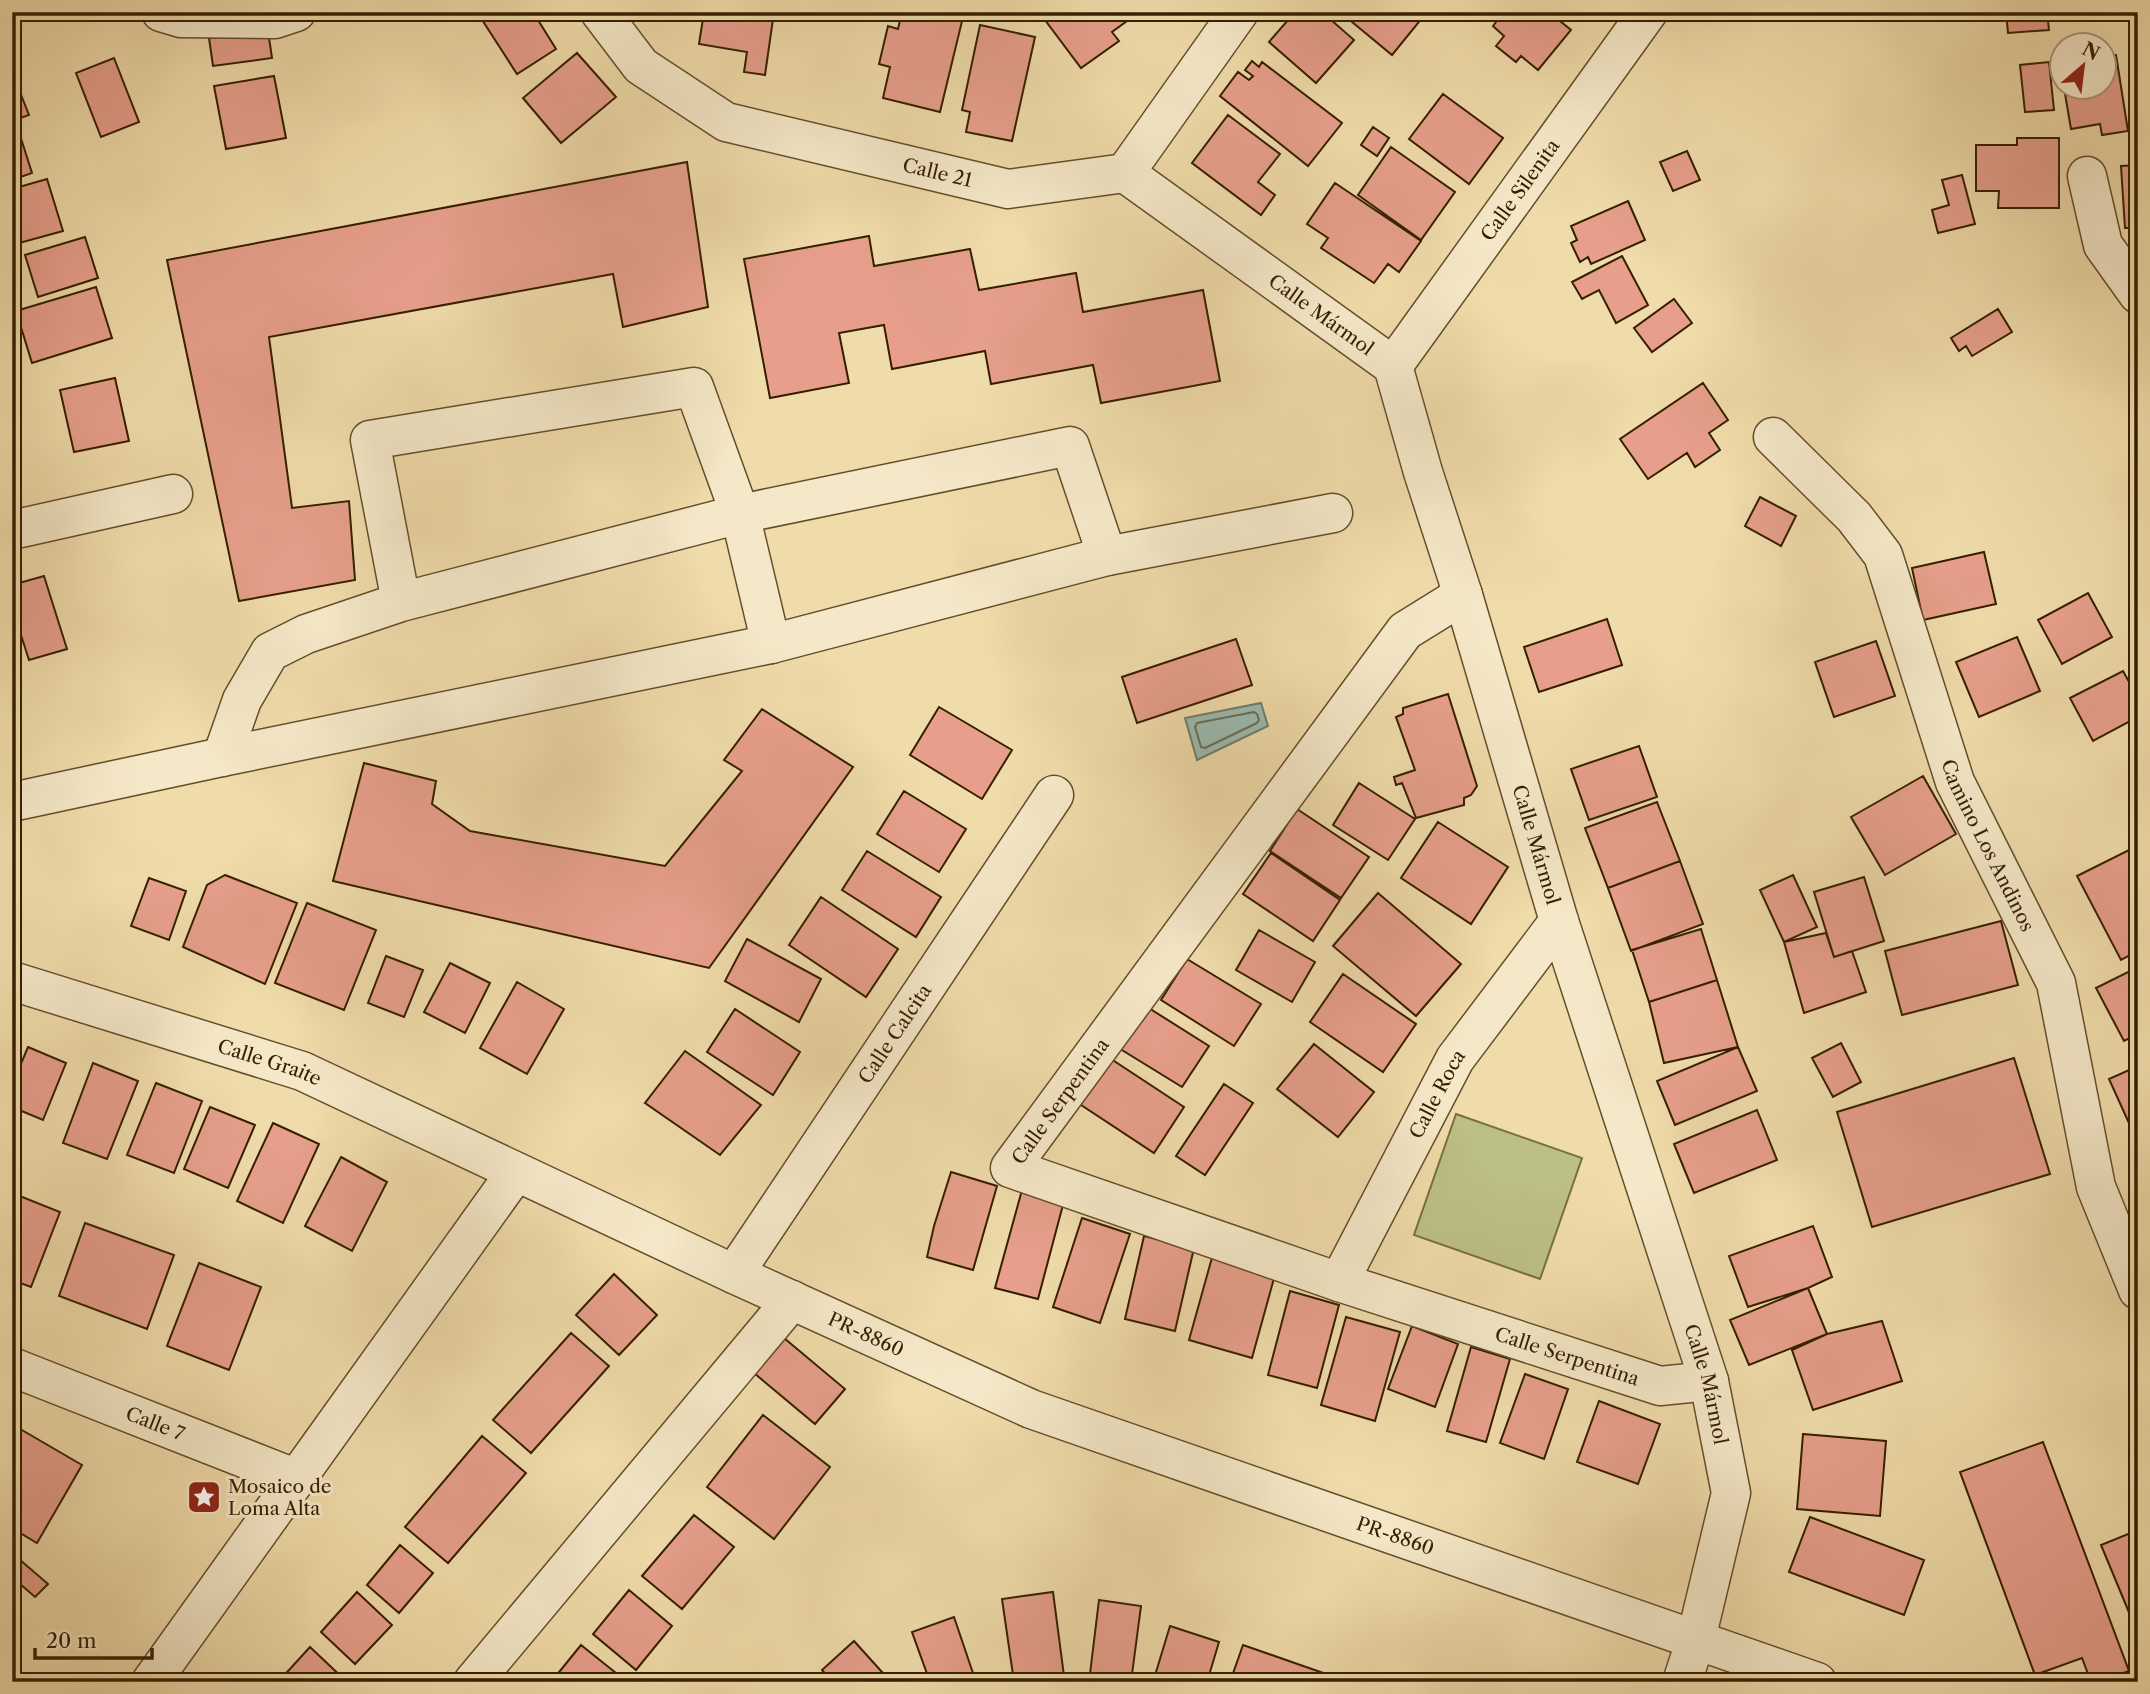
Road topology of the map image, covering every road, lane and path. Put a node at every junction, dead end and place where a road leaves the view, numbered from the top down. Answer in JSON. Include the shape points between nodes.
{"nodes":[{"id":1,"x":161,"y":12,"type":"edge"},
{"id":2,"x":296,"y":12,"type":"edge"},
{"id":3,"x":600,"y":12,"type":"edge"},
{"id":4,"x":1239,"y":12,"type":"edge"},
{"id":5,"x":1647,"y":12,"type":"edge"},
{"id":6,"x":1125,"y":173,"type":"junction"},
{"id":7,"x":2087,"y":176,"type":"dead end"},
{"id":8,"x":2138,"y":294,"type":"edge"},
{"id":9,"x":1392,"y":366,"type":"junction"},
{"id":10,"x":1773,"y":437,"type":"dead end"},
{"id":11,"x":173,"y":494,"type":"dead end"},
{"id":12,"x":1333,"y":513,"type":"dead end"},
{"id":13,"x":740,"y":514,"type":"junction"},
{"id":14,"x":13,"y":526,"type":"edge"},
{"id":15,"x":1107,"y":556,"type":"junction"},
{"id":16,"x":1463,"y":595,"type":"junction"},
{"id":17,"x":401,"y":602,"type":"junction"},
{"id":18,"x":771,"y":644,"type":"junction"},
{"id":19,"x":222,"y":757,"type":"junction"},
{"id":20,"x":1054,"y":795,"type":"dead end"},
{"id":21,"x":12,"y":803,"type":"edge"},
{"id":22,"x":1559,"y":921,"type":"junction"},
{"id":23,"x":12,"y":981,"type":"edge"},
{"id":24,"x":516,"y":1172,"type":"junction"},
{"id":25,"x":734,"y":1274,"type":"junction"},
{"id":26,"x":1339,"y":1282,"type":"junction"},
{"id":27,"x":2138,"y":1290,"type":"edge"},
{"id":28,"x":792,"y":1300,"type":"junction"},
{"id":29,"x":12,"y":1367,"type":"edge"},
{"id":30,"x":1709,"y":1381,"type":"junction"},
{"id":31,"x":297,"y":1479,"type":"junction"},
{"id":32,"x":1696,"y":1639,"type":"junction"},
{"id":33,"x":151,"y":1682,"type":"edge"},
{"id":34,"x":473,"y":1682,"type":"edge"},
{"id":35,"x":1682,"y":1682,"type":"edge"},
{"id":36,"x":1816,"y":1682,"type":"edge"}],
"edges":[{"from":1,"to":2,"type":"street","via":[[181,18],[275,19]]},
{"from":3,"to":6,"type":"street","name":"Calle 21","via":[[641,66],[726,122],[1008,189]]},
{"from":4,"to":6,"type":"street"},
{"from":5,"to":9,"type":"street","name":"Calle Silenita"},
{"from":6,"to":9,"type":"street","name":"Calle Mármol"},
{"from":7,"to":8,"type":"street","via":[[2103,245]]},
{"from":9,"to":16,"type":"street","name":"Calle Mármol"},
{"from":10,"to":27,"type":"street","name":"Camino Los Andinos","via":[[1854,517],[1883,555],[1955,782],[2056,983],[2096,1187]]},
{"from":11,"to":14,"type":"street"},
{"from":12,"to":15,"type":"street"},
{"from":13,"to":15,"type":"street","via":[[1070,446]]},
{"from":13,"to":17,"type":"street"},
{"from":13,"to":17,"type":"street","via":[[694,387],[370,440]]},
{"from":13,"to":18,"type":"street"},
{"from":15,"to":18,"type":"street"},
{"from":16,"to":22,"type":"street","name":"Calle Mármol"},
{"from":16,"to":26,"type":"street","name":"Calle Serpentina","via":[[1405,631],[1010,1168]]},
{"from":17,"to":19,"type":"street","via":[[306,634],[270,652],[242,700]]},
{"from":18,"to":19,"type":"street"},
{"from":19,"to":21,"type":"street"},
{"from":20,"to":25,"type":"street","name":"Calle Calcita"},
{"from":22,"to":26,"type":"street","name":"Calle Roca","via":[[1455,1059]]},
{"from":22,"to":30,"type":"street","name":"Calle Mármol"},
{"from":23,"to":24,"type":"street","name":"Calle Graite","via":[[302,1071]]},
{"from":24,"to":25,"type":"street","name":"PR-8860","number":"PR-8860"},
{"from":24,"to":31,"type":"street"},
{"from":25,"to":28,"type":"street","name":"PR-8860","number":"PR-8860"},
{"from":26,"to":30,"type":"street","name":"Calle Serpentina","via":[[1660,1386]]},
{"from":28,"to":32,"type":"street","name":"PR-8860","number":"PR-8860","via":[[1031,1409]]},
{"from":28,"to":34,"type":"street"},
{"from":29,"to":31,"type":"street","name":"Calle 7"},
{"from":30,"to":32,"type":"street","name":"Calle Mármol","via":[[1731,1493]]},
{"from":31,"to":33,"type":"street"},
{"from":32,"to":35,"type":"street","name":"Calle Mármol"},
{"from":32,"to":36,"type":"street","name":"PR-8860","number":"PR-8860"}]}
